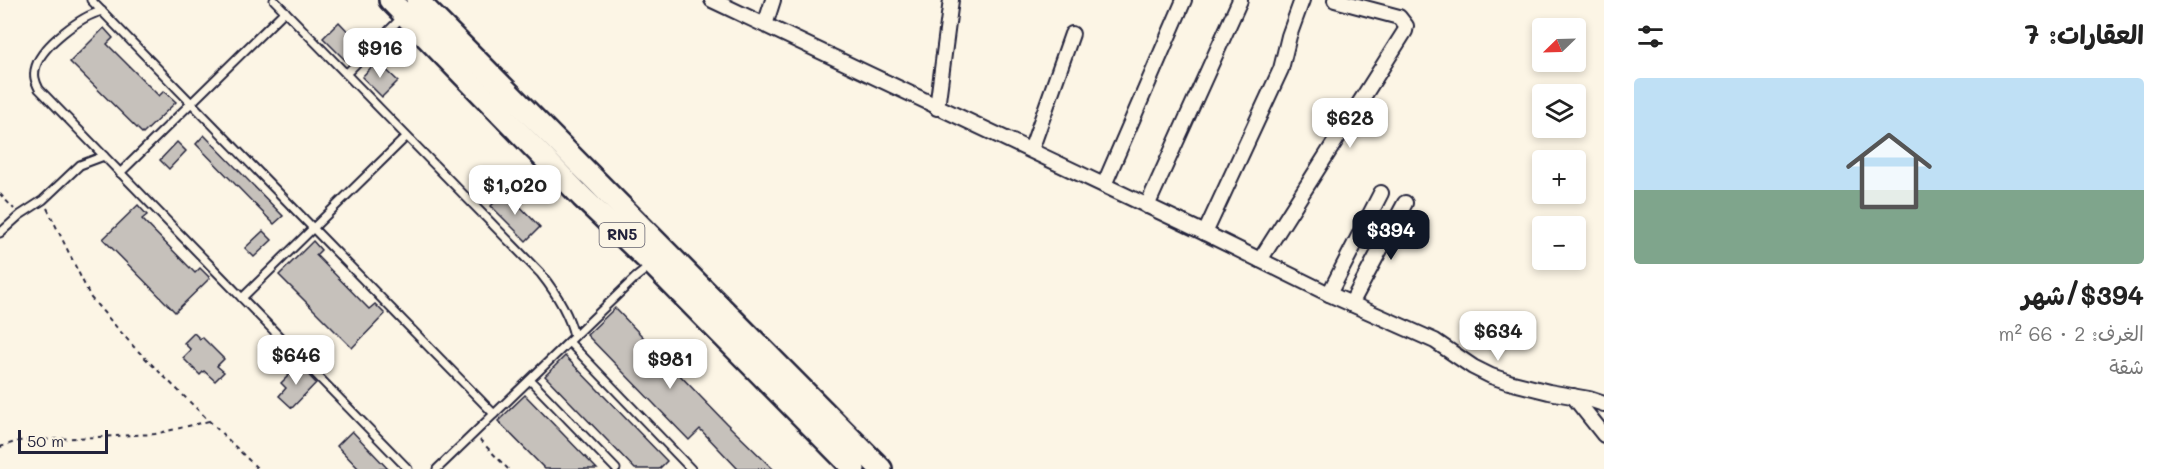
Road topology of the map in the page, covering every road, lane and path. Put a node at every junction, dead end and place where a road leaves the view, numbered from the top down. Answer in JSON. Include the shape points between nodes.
{"nodes":[{"id":1,"x":91,"y":0,"type":"edge"},
{"id":2,"x":274,"y":0,"type":"edge"},
{"id":3,"x":390,"y":0,"type":"edge"},
{"id":4,"x":714,"y":0,"type":"edge"},
{"id":5,"x":773,"y":0,"type":"edge"},
{"id":6,"x":951,"y":0,"type":"edge"},
{"id":7,"x":1184,"y":0,"type":"edge"},
{"id":8,"x":1240,"y":0,"type":"edge"},
{"id":9,"x":1302,"y":0,"type":"edge"},
{"id":10,"x":1335,"y":0,"type":"edge"},
{"id":11,"x":415,"y":7,"type":"edge"},
{"id":12,"x":102,"y":11,"type":"junction"},
{"id":13,"x":285,"y":11,"type":"junction"},
{"id":14,"x":765,"y":25,"type":"junction"},
{"id":15,"x":1072,"y":34,"type":"dead end"},
{"id":16,"x":346,"y":74,"type":"junction"},
{"id":17,"x":191,"y":103,"type":"junction"},
{"id":18,"x":937,"y":108,"type":"junction"},
{"id":19,"x":406,"y":136,"type":"junction"},
{"id":20,"x":1031,"y":150,"type":"junction"},
{"id":21,"x":104,"y":156,"type":"junction"},
{"id":22,"x":120,"y":173,"type":"junction"},
{"id":23,"x":1104,"y":185,"type":"junction"},
{"id":24,"x":1381,"y":193,"type":"dead end"},
{"id":25,"x":0,"y":194,"type":"edge"},
{"id":26,"x":43,"y":200,"type":"junction"},
{"id":27,"x":1405,"y":203,"type":"dead end"},
{"id":28,"x":1147,"y":206,"type":"junction"},
{"id":29,"x":20,"y":215,"type":"junction"},
{"id":30,"x":313,"y":228,"type":"junction"},
{"id":31,"x":1205,"y":232,"type":"junction"},
{"id":32,"x":0,"y":233,"type":"edge"},
{"id":33,"x":659,"y":258,"type":"junction"},
{"id":34,"x":1260,"y":260,"type":"junction"},
{"id":35,"x":1329,"y":294,"type":"junction"},
{"id":36,"x":242,"y":298,"type":"junction"},
{"id":37,"x":1351,"y":304,"type":"junction"},
{"id":38,"x":572,"y":339,"type":"junction"},
{"id":39,"x":530,"y":380,"type":"junction"},
{"id":40,"x":1573,"y":396,"type":"junction"},
{"id":41,"x":1604,"y":404,"type":"edge"},
{"id":42,"x":494,"y":414,"type":"junction"},
{"id":43,"x":209,"y":421,"type":"junction"},
{"id":44,"x":474,"y":434,"type":"junction"},
{"id":45,"x":1604,"y":435,"type":"edge"},
{"id":46,"x":0,"y":447,"type":"edge"},
{"id":47,"x":258,"y":469,"type":"edge"},
{"id":48,"x":408,"y":469,"type":"edge"},
{"id":49,"x":437,"y":469,"type":"edge"},
{"id":50,"x":508,"y":469,"type":"edge"},
{"id":51,"x":616,"y":469,"type":"edge"},
{"id":52,"x":691,"y":469,"type":"edge"},
{"id":53,"x":854,"y":469,"type":"edge"},
{"id":54,"x":881,"y":469,"type":"edge"}],
"edges":[{"from":1,"to":12,"type":"lane"},
{"from":2,"to":13,"type":"lane"},
{"from":3,"to":11,"type":"main road","number":"RN5"},
{"from":4,"to":14,"type":"street"},
{"from":5,"to":14,"type":"street"},
{"from":6,"to":18,"type":"street"},
{"from":7,"to":23,"type":"street"},
{"from":8,"to":28,"type":"street"},
{"from":9,"to":31,"type":"street","via":[[1281,69]]},
{"from":10,"to":34,"type":"street","via":[[1399,17],[1406,31]]},
{"from":11,"to":16,"type":"lane"},
{"from":11,"to":33,"type":"main road","number":"RN5","via":[[582,196]]},
{"from":12,"to":17,"type":"lane"},
{"from":12,"to":21,"type":"lane","via":[[78,21],[44,52],[36,64],[34,78],[39,89]]},
{"from":13,"to":16,"type":"lane"},
{"from":13,"to":17,"type":"lane"},
{"from":14,"to":18,"type":"street"},
{"from":15,"to":20,"type":"street"},
{"from":16,"to":19,"type":"lane"},
{"from":17,"to":22,"type":"lane"},
{"from":17,"to":30,"type":"lane"},
{"from":18,"to":20,"type":"street"},
{"from":19,"to":30,"type":"lane"},
{"from":19,"to":38,"type":"lane","via":[[555,292],[572,325]]},
{"from":20,"to":23,"type":"street"},
{"from":21,"to":22,"type":"lane"},
{"from":21,"to":26,"type":"lane","via":[[80,165]]},
{"from":22,"to":36,"type":"lane"},
{"from":23,"to":28,"type":"street"},
{"from":24,"to":35,"type":"street"},
{"from":25,"to":29,"type":"path"},
{"from":26,"to":29,"type":"lane"},
{"from":26,"to":43,"type":"path","via":[[91,298]]},
{"from":27,"to":37,"type":"street"},
{"from":28,"to":31,"type":"street"},
{"from":29,"to":32,"type":"lane"},
{"from":30,"to":36,"type":"lane"},
{"from":30,"to":42,"type":"lane"},
{"from":31,"to":34,"type":"street"},
{"from":33,"to":38,"type":"lane"},
{"from":33,"to":53,"type":"main road","number":"RN5"},
{"from":33,"to":54,"type":"main road","number":"RN5"},
{"from":34,"to":35,"type":"street"},
{"from":35,"to":37,"type":"street"},
{"from":36,"to":48,"type":"lane"},
{"from":37,"to":40,"type":"street","via":[[1435,341],[1491,376]]},
{"from":38,"to":39,"type":"lane"},
{"from":38,"to":52,"type":"lane"},
{"from":39,"to":42,"type":"lane"},
{"from":39,"to":51,"type":"lane"},
{"from":40,"to":41,"type":"street"},
{"from":40,"to":45,"type":"street"},
{"from":42,"to":44,"type":"lane"},
{"from":43,"to":46,"type":"path","via":[[154,434],[18,441]]},
{"from":43,"to":47,"type":"path"},
{"from":44,"to":49,"type":"lane"},
{"from":44,"to":50,"type":"path"}]}
